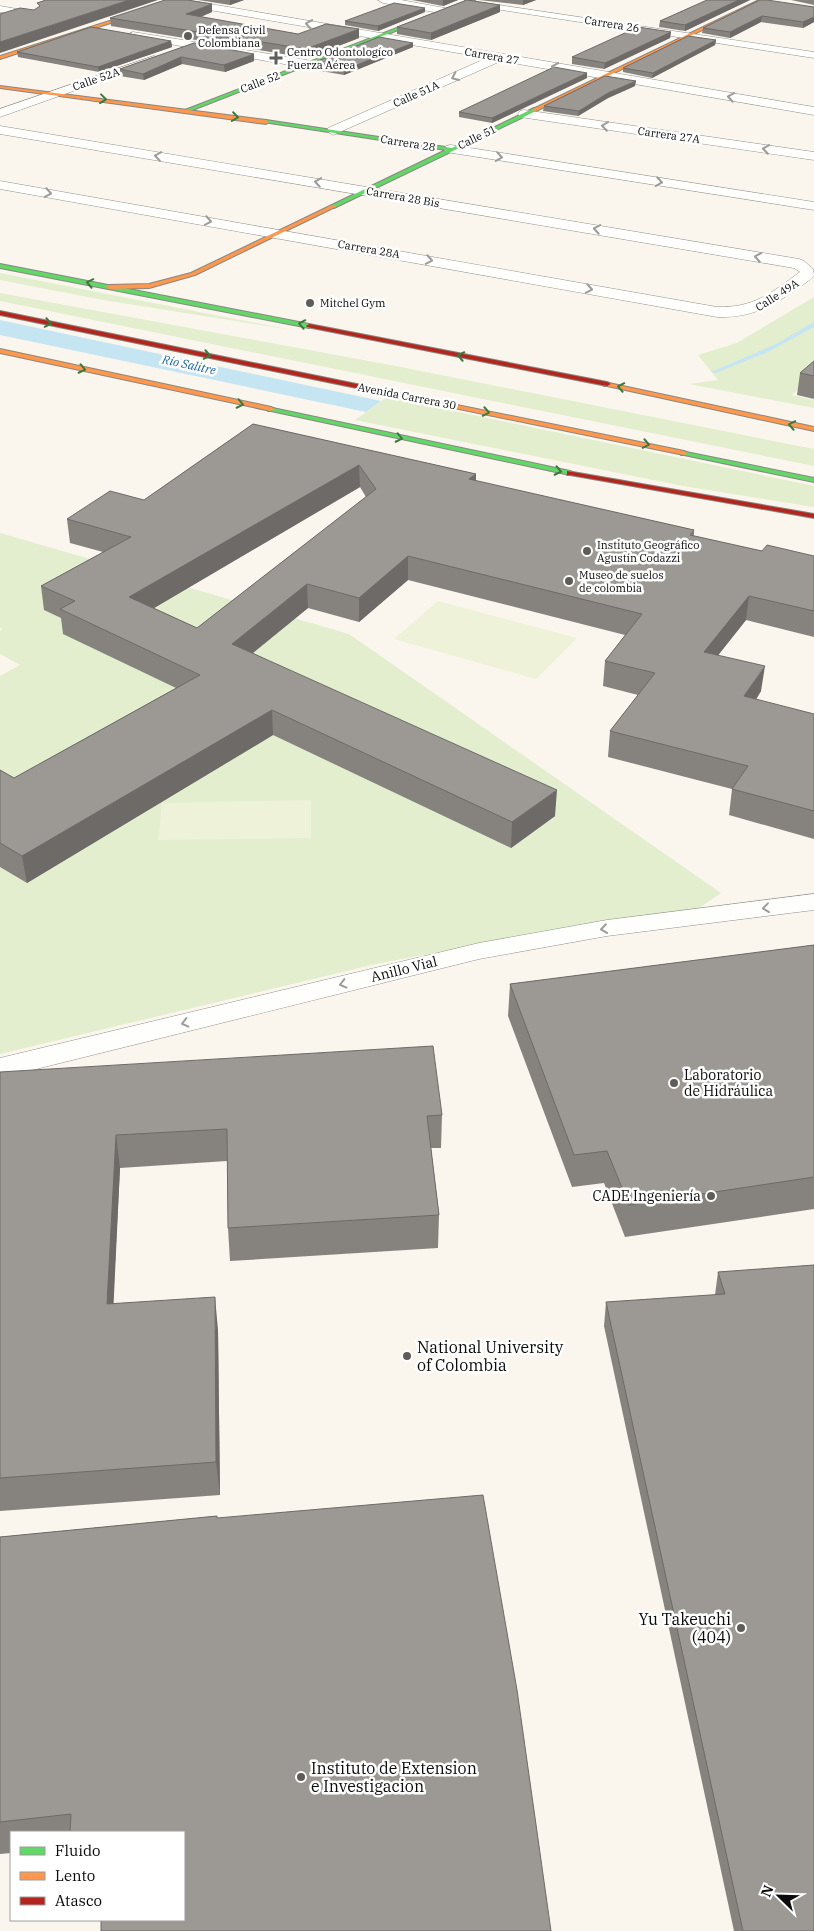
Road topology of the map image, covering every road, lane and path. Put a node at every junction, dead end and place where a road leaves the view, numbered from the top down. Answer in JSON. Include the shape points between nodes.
{"nodes":[{"id":1,"x":157,"y":0,"type":"edge"},
{"id":2,"x":175,"y":0,"type":"edge"},
{"id":3,"x":383,"y":0,"type":"edge"},
{"id":4,"x":764,"y":0,"type":"edge"},
{"id":5,"x":471,"y":1,"type":"edge"},
{"id":6,"x":0,"y":9,"type":"edge"},
{"id":7,"x":445,"y":11,"type":"junction"},
{"id":8,"x":34,"y":15,"type":"edge"},
{"id":9,"x":92,"y":28,"type":"junction"},
{"id":10,"x":686,"y":35,"type":"junction"},
{"id":11,"x":379,"y":36,"type":"junction"},
{"id":12,"x":193,"y":45,"type":"junction"},
{"id":13,"x":0,"y":50,"type":"edge"},
{"id":14,"x":814,"y":55,"type":"edge"},
{"id":15,"x":500,"y":57,"type":"junction"},
{"id":16,"x":0,"y":58,"type":"edge"},
{"id":17,"x":307,"y":64,"type":"junction"},
{"id":18,"x":603,"y":75,"type":"junction"},
{"id":19,"x":0,"y":87,"type":"edge"},
{"id":20,"x":54,"y":93,"type":"junction"},
{"id":21,"x":187,"y":110,"type":"junction"},
{"id":22,"x":814,"y":111,"type":"edge"},
{"id":23,"x":0,"y":113,"type":"edge"},
{"id":24,"x":524,"y":114,"type":"junction"},
{"id":25,"x":0,"y":130,"type":"edge"},
{"id":26,"x":333,"y":131,"type":"junction"},
{"id":27,"x":451,"y":149,"type":"junction"},
{"id":28,"x":814,"y":156,"type":"edge"},
{"id":29,"x":0,"y":185,"type":"edge"},
{"id":30,"x":366,"y":190,"type":"junction"},
{"id":31,"x":814,"y":206,"type":"edge"},
{"id":32,"x":278,"y":233,"type":"junction"},
{"id":33,"x":0,"y":266,"type":"edge"},
{"id":34,"x":805,"y":268,"type":"joint"},
{"id":35,"x":193,"y":274,"type":"junction"},
{"id":36,"x":109,"y":287,"type":"junction"},
{"id":37,"x":190,"y":303,"type":"junction"},
{"id":38,"x":0,"y":313,"type":"edge"},
{"id":39,"x":738,"y":313,"type":"joint"},
{"id":40,"x":0,"y":351,"type":"edge"},
{"id":41,"x":587,"y":392,"type":"dead end"},
{"id":42,"x":771,"y":421,"type":"junction"},
{"id":43,"x":814,"y":429,"type":"edge"},
{"id":44,"x":814,"y":480,"type":"edge"},
{"id":45,"x":814,"y":516,"type":"edge"},
{"id":46,"x":814,"y":902,"type":"edge"},
{"id":47,"x":0,"y":1068,"type":"edge"}],
"edges":[{"from":1,"to":13,"type":"main road"},
{"from":2,"to":9,"type":"main road"},
{"from":11,"to":2,"type":"street","name":"Carrera 27","one_way":true},
{"from":3,"to":7,"type":"street"},
{"from":4,"to":10,"type":"main road","name":"Calle 51"},
{"from":5,"to":7,"type":"main road","name":"Calle 52"},
{"from":5,"to":10,"type":"street","name":"Carrera 26"},
{"from":6,"to":8,"type":"street"},
{"from":7,"to":11,"type":"main road","name":"Calle 52"},
{"from":9,"to":12,"type":"street"},
{"from":9,"to":16,"type":"main road"},
{"from":10,"to":14,"type":"street","name":"Carrera 26"},
{"from":10,"to":18,"type":"main road","name":"Calle 51"},
{"from":11,"to":15,"type":"street","name":"Carrera 27"},
{"from":11,"to":17,"type":"main road","name":"Calle 52"},
{"from":12,"to":17,"type":"street"},
{"from":12,"to":20,"type":"street","name":"Calle 52A"},
{"from":18,"to":15,"type":"street","name":"Carrera 27","one_way":true},
{"from":15,"to":26,"type":"street","name":"Calle 51A","one_way":true},
{"from":17,"to":21,"type":"main road","name":"Calle 52"},
{"from":22,"to":18,"type":"street","name":"Carrera 27","one_way":true},
{"from":18,"to":24,"type":"main road","name":"Calle 51"},
{"from":19,"to":20,"type":"main road","name":"Carrera 28"},
{"from":20,"to":21,"type":"main road","name":"Carrera 28","one_way":true},
{"from":20,"to":23,"type":"street","name":"Calle 52A"},
{"from":21,"to":26,"type":"main road","name":"Carrera 28","one_way":true},
{"from":24,"to":27,"type":"main road","name":"Calle 51"},
{"from":28,"to":24,"type":"street","name":"Carrera 27A","one_way":true},
{"from":30,"to":25,"type":"street","name":"Carrera 28 Bis","one_way":true},
{"from":26,"to":27,"type":"main road","name":"Carrera 28"},
{"from":27,"to":30,"type":"main road","name":"Calle 51"},
{"from":27,"to":31,"type":"street","name":"Carrera 28","one_way":true},
{"from":29,"to":32,"type":"street","name":"Carrera 28A","one_way":true},
{"from":30,"to":32,"type":"main road","name":"Calle 51"},
{"from":34,"to":30,"type":"street","name":"Carrera 28 Bis","one_way":true,"via":[[788,262]]},
{"from":32,"to":35,"type":"main road","name":"Calle 51"},
{"from":32,"to":39,"type":"street","name":"Carrera 28A","one_way":true,"via":[[717,312]]},
{"from":36,"to":33,"type":"main road","one_way":true},
{"from":34,"to":39,"type":"street","name":"Calle 49A","via":[[806,276],[756,310]]},
{"from":35,"to":36,"type":"main road","name":"Calle 51","via":[[149,286]]},
{"from":35,"to":37,"type":"main road","via":[[182,292]]},
{"from":36,"to":37,"type":"main road"},
{"from":42,"to":37,"type":"main road","one_way":true,"via":[[649,392]]},
{"from":38,"to":44,"type":"main road","name":"Avenida Carrera 30","one_way":true},
{"from":40,"to":45,"type":"main road","one_way":true,"via":[[608,481]]},
{"from":41,"to":42,"type":"main road"},
{"from":43,"to":42,"type":"main road","one_way":true},
{"from":46,"to":47,"type":"street","name":"Anillo Vial","one_way":true,"via":[[607,928],[479,951]]}]}
